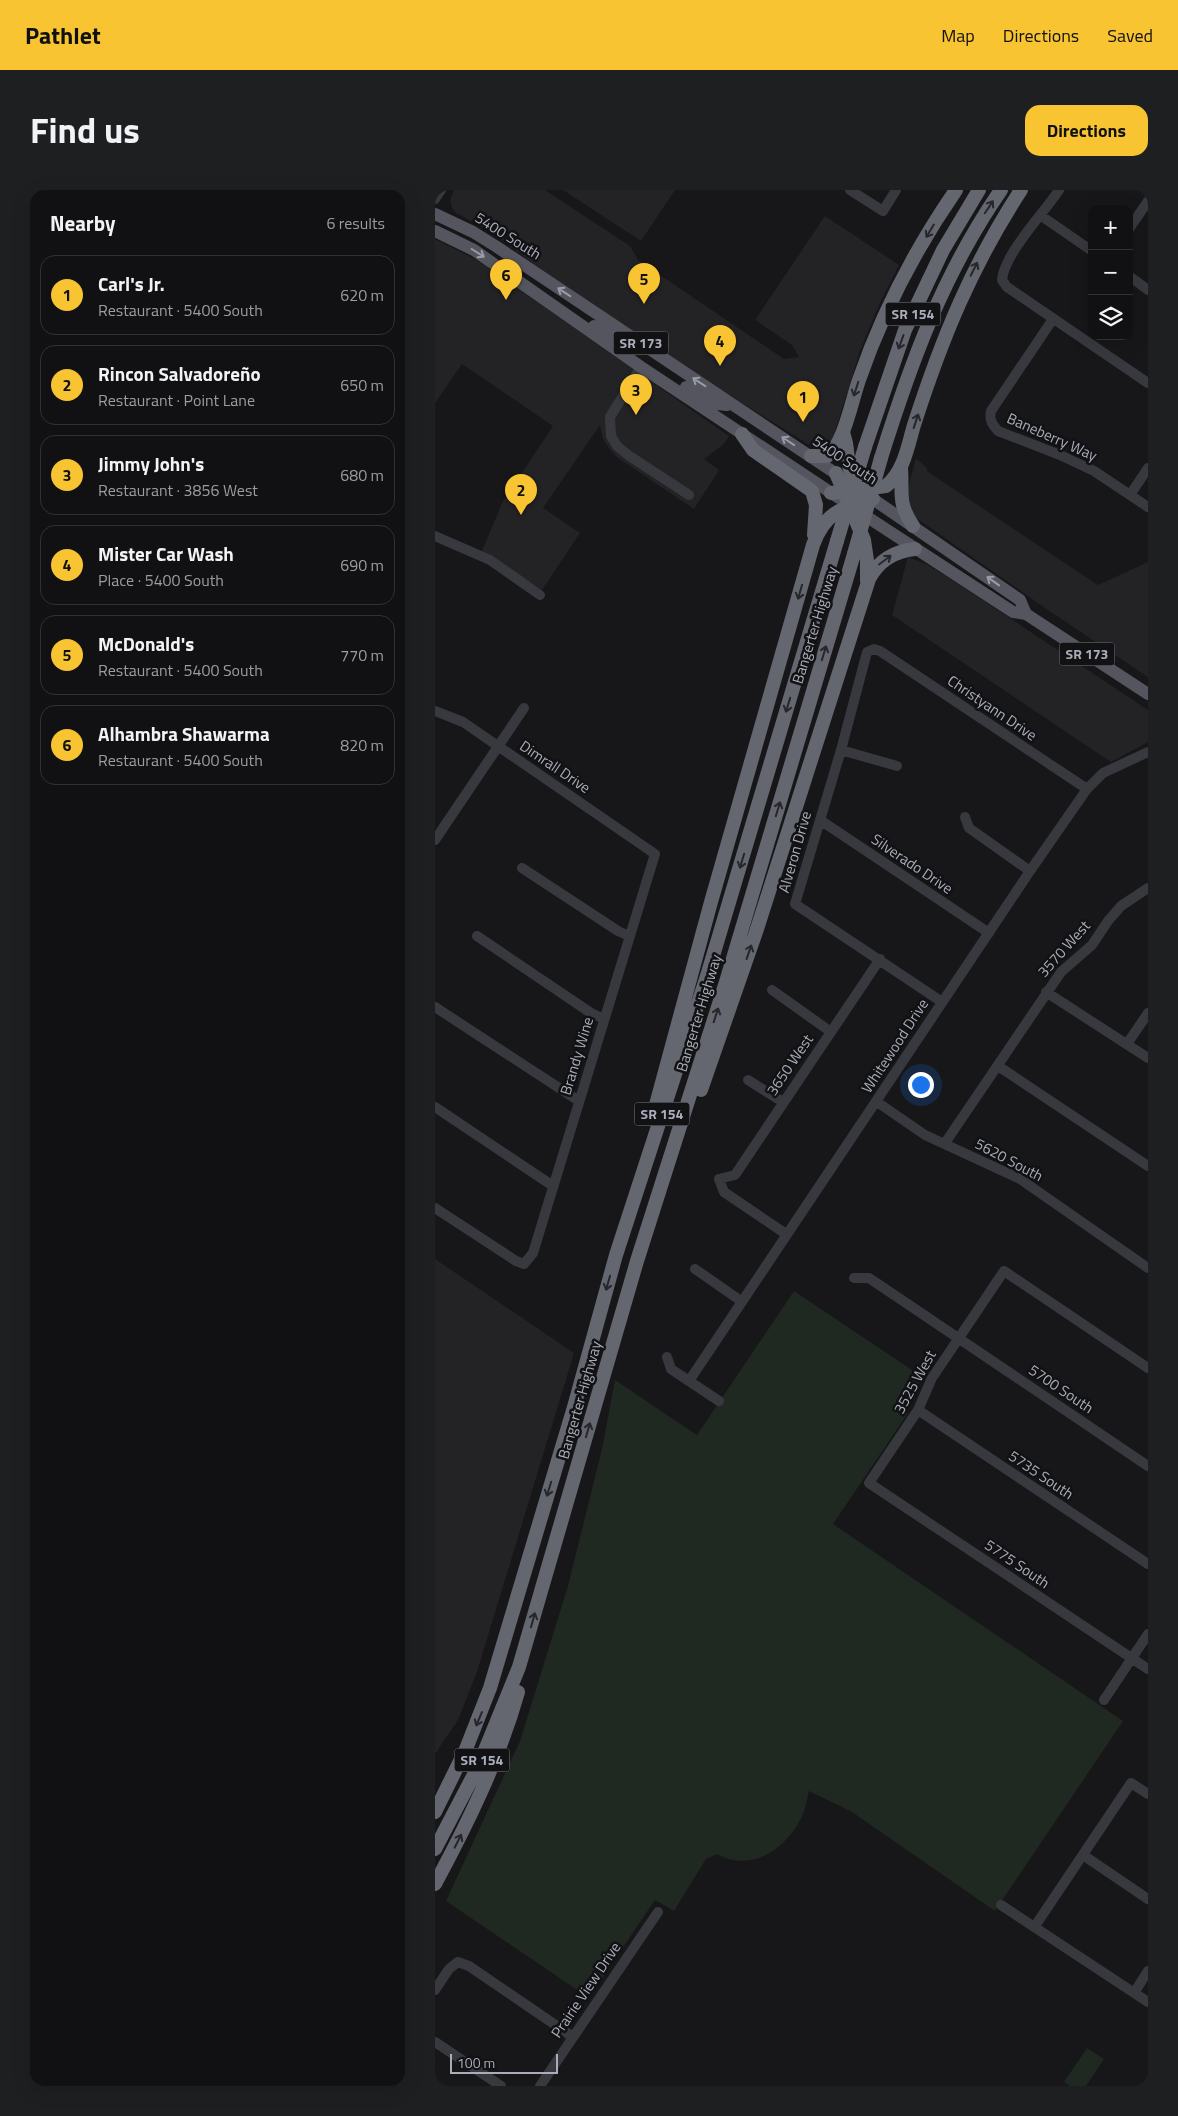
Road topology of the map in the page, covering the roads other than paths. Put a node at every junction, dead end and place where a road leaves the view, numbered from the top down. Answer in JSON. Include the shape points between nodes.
{"nodes":[{"id":1,"x":441,"y":190,"type":"edge"},
{"id":2,"x":850,"y":190,"type":"edge"},
{"id":3,"x":896,"y":190,"type":"edge"},
{"id":4,"x":956,"y":190,"type":"edge"},
{"id":5,"x":979,"y":190,"type":"edge"},
{"id":6,"x":1001,"y":190,"type":"edge"},
{"id":7,"x":1021,"y":190,"type":"edge"},
{"id":8,"x":1059,"y":190,"type":"edge"},
{"id":9,"x":435,"y":199,"type":"edge"},
{"id":10,"x":1148,"y":201,"type":"edge"},
{"id":11,"x":435,"y":214,"type":"edge"},
{"id":12,"x":1040,"y":215,"type":"junction"},
{"id":13,"x":1133,"y":223,"type":"edge"},
{"id":14,"x":435,"y":231,"type":"edge"},
{"id":15,"x":1088,"y":247,"type":"edge"},
{"id":16,"x":1133,"y":279,"type":"edge"},
{"id":17,"x":1148,"y":290,"type":"edge"},
{"id":18,"x":571,"y":318,"type":"junction"},
{"id":19,"x":1053,"y":318,"type":"junction"},
{"id":20,"x":666,"y":360,"type":"junction"},
{"id":21,"x":641,"y":367,"type":"junction"},
{"id":22,"x":1148,"y":382,"type":"edge"},
{"id":23,"x":736,"y":407,"type":"junction"},
{"id":24,"x":843,"y":432,"type":"junction"},
{"id":25,"x":742,"y":434,"type":"junction"},
{"id":26,"x":811,"y":456,"type":"junction"},
{"id":27,"x":901,"y":467,"type":"junction"},
{"id":28,"x":1148,"y":468,"type":"edge"},
{"id":29,"x":836,"y":473,"type":"joint"},
{"id":30,"x":844,"y":490,"type":"junction"},
{"id":31,"x":689,"y":495,"type":"dead end"},
{"id":32,"x":1130,"y":495,"type":"junction"},
{"id":33,"x":862,"y":506,"type":"junction"},
{"id":34,"x":1148,"y":507,"type":"edge"},
{"id":35,"x":913,"y":526,"type":"junction"},
{"id":36,"x":435,"y":536,"type":"edge"},
{"id":37,"x":813,"y":545,"type":"junction"},
{"id":38,"x":915,"y":550,"type":"junction"},
{"id":39,"x":867,"y":586,"type":"junction"},
{"id":40,"x":540,"y":595,"type":"dead end"},
{"id":41,"x":1026,"y":614,"type":"junction"},
{"id":42,"x":880,"y":651,"type":"joint"},
{"id":43,"x":1148,"y":694,"type":"edge"},
{"id":44,"x":524,"y":708,"type":"dead end"},
{"id":45,"x":435,"y":711,"type":"edge"},
{"id":46,"x":498,"y":746,"type":"junction"},
{"id":47,"x":841,"y":750,"type":"junction"},
{"id":48,"x":1148,"y":752,"type":"edge"},
{"id":49,"x":897,"y":766,"type":"dead end"},
{"id":50,"x":1087,"y":789,"type":"junction"},
{"id":51,"x":965,"y":817,"type":"dead end"},
{"id":52,"x":820,"y":820,"type":"junction"},
{"id":53,"x":435,"y":840,"type":"edge"},
{"id":54,"x":655,"y":854,"type":"joint"},
{"id":55,"x":522,"y":868,"type":"dead end"},
{"id":56,"x":1030,"y":871,"type":"junction"},
{"id":57,"x":1148,"y":888,"type":"edge"},
{"id":58,"x":989,"y":933,"type":"junction"},
{"id":59,"x":477,"y":936,"type":"dead end"},
{"id":60,"x":629,"y":936,"type":"junction"},
{"id":61,"x":880,"y":959,"type":"junction"},
{"id":62,"x":772,"y":990,"type":"dead end"},
{"id":63,"x":1046,"y":992,"type":"junction"},
{"id":64,"x":942,"y":1002,"type":"junction"},
{"id":65,"x":435,"y":1007,"type":"edge"},
{"id":66,"x":1148,"y":1013,"type":"edge"},
{"id":67,"x":604,"y":1019,"type":"junction"},
{"id":68,"x":831,"y":1032,"type":"junction"},
{"id":69,"x":1127,"y":1044,"type":"junction"},
{"id":70,"x":1148,"y":1058,"type":"edge"},
{"id":71,"x":998,"y":1066,"type":"junction"},
{"id":72,"x":749,"y":1080,"type":"dead end"},
{"id":73,"x":579,"y":1101,"type":"junction"},
{"id":74,"x":783,"y":1102,"type":"junction"},
{"id":75,"x":877,"y":1102,"type":"junction"},
{"id":76,"x":435,"y":1107,"type":"edge"},
{"id":77,"x":945,"y":1143,"type":"junction"},
{"id":78,"x":1148,"y":1166,"type":"edge"},
{"id":79,"x":553,"y":1186,"type":"junction"},
{"id":80,"x":435,"y":1208,"type":"edge"},
{"id":81,"x":786,"y":1234,"type":"junction"},
{"id":82,"x":616,"y":1255,"type":"junction"},
{"id":83,"x":637,"y":1261,"type":"junction"},
{"id":84,"x":1148,"y":1268,"type":"edge"},
{"id":85,"x":695,"y":1270,"type":"dead end"},
{"id":86,"x":854,"y":1278,"type":"dead end"},
{"id":87,"x":741,"y":1301,"type":"junction"},
{"id":88,"x":958,"y":1338,"type":"junction"},
{"id":89,"x":667,"y":1357,"type":"dead end"},
{"id":90,"x":1148,"y":1368,"type":"edge"},
{"id":91,"x":689,"y":1381,"type":"junction"},
{"id":92,"x":719,"y":1401,"type":"dead end"},
{"id":93,"x":918,"y":1410,"type":"junction"},
{"id":94,"x":1148,"y":1466,"type":"edge"},
{"id":95,"x":869,"y":1483,"type":"joint"},
{"id":96,"x":1148,"y":1564,"type":"edge"},
{"id":97,"x":1148,"y":1634,"type":"edge"},
{"id":98,"x":1132,"y":1658,"type":"junction"},
{"id":99,"x":519,"y":1667,"type":"junction"},
{"id":100,"x":1148,"y":1669,"type":"edge"},
{"id":101,"x":1104,"y":1700,"type":"dead end"},
{"id":102,"x":466,"y":1749,"type":"junction"},
{"id":103,"x":1148,"y":1794,"type":"edge"},
{"id":104,"x":435,"y":1795,"type":"edge"},
{"id":105,"x":435,"y":1812,"type":"edge"},
{"id":106,"x":435,"y":1849,"type":"edge"},
{"id":107,"x":1083,"y":1855,"type":"junction"},
{"id":108,"x":435,"y":1884,"type":"edge"},
{"id":109,"x":1148,"y":1899,"type":"edge"},
{"id":110,"x":1001,"y":1905,"type":"dead end"},
{"id":111,"x":658,"y":1912,"type":"dead end"},
{"id":112,"x":1035,"y":1926,"type":"junction"},
{"id":113,"x":1148,"y":1971,"type":"edge"},
{"id":114,"x":435,"y":1990,"type":"edge"},
{"id":115,"x":1134,"y":1992,"type":"junction"},
{"id":116,"x":1148,"y":2002,"type":"edge"},
{"id":117,"x":573,"y":2037,"type":"junction"},
{"id":118,"x":435,"y":2042,"type":"edge"},
{"id":119,"x":501,"y":2086,"type":"edge"},
{"id":120,"x":540,"y":2086,"type":"edge"}],
"edges":[{"from":1,"to":9,"type":"street"},
{"from":2,"to":3,"type":"street","via":[[883,211]]},
{"from":4,"to":24,"type":"highway","one_way":true,"via":[[922,243],[890,304],[859,378]]},
{"from":5,"to":82,"type":"highway","name":"Bangerter Highway","number":"SR 154","one_way":true,"bridge":true,"via":[[943,250],[905,330],[865,447],[707,976]]},
{"from":83,"to":6,"type":"highway","name":"Bangerter Highway","number":"SR 154","one_way":true,"bridge":true,"via":[[726,982],[903,387],[951,272]]},
{"from":27,"to":7,"type":"highway","one_way":true,"via":[[956,307],[978,261]]},
{"from":8,"to":12,"type":"street"},
{"from":10,"to":13,"type":"street"},
{"from":20,"to":11,"type":"main road","name":"5400 South","number":"SR 173","one_way":true,"via":[[489,242]]},
{"from":12,"to":15,"type":"street"},
{"from":12,"to":19,"type":"street","via":[[1006,266],[1002,280],[1007,287]]},
{"from":14,"to":18,"type":"main road","name":"5400 South","number":"SR 173","one_way":true,"via":[[474,250]]},
{"from":16,"to":17,"type":"street"},
{"from":18,"to":20,"type":"main road","via":[[597,328],[646,357]]},
{"from":18,"to":21,"type":"main road","name":"5400 South","number":"SR 173"},
{"from":19,"to":22,"type":"street"},
{"from":19,"to":32,"type":"street","name":"Baneberry Way","via":[[989,418],[998,431],[1094,471]]},
{"from":23,"to":20,"type":"main road","name":"5400 South","number":"SR 173","one_way":true},
{"from":21,"to":23,"type":"main road","via":[[665,372],[717,404]]},
{"from":21,"to":25,"type":"main road","name":"5400 South","number":"SR 173"},
{"from":21,"to":31,"type":"street","via":[[610,418],[611,436],[628,455]]},
{"from":26,"to":23,"type":"main road","name":"5400 South","number":"SR 173","one_way":true},
{"from":24,"to":26,"type":"highway","via":[[831,454]]},
{"from":24,"to":30,"type":"highway","via":[[849,466]]},
{"from":25,"to":30,"type":"main road","name":"5400 South","number":"SR 173"},
{"from":25,"to":37,"type":"highway","via":[[753,450],[812,491],[816,505]]},
{"from":26,"to":29,"type":"main road","name":"5400 South","number":"SR 173"},
{"from":27,"to":30,"type":"highway","via":[[886,486]]},
{"from":27,"to":35,"type":"highway","via":[[901,501]]},
{"from":28,"to":32,"type":"street"},
{"from":29,"to":30,"type":"highway"},
{"from":30,"to":33,"type":"highway"},
{"from":30,"to":33,"type":"main road","name":"5400 South","number":"SR 173"},
{"from":32,"to":34,"type":"street"},
{"from":33,"to":35,"type":"main road","name":"5400 South","number":"SR 173"},
{"from":33,"to":37,"type":"highway","via":[[833,515],[822,524]]},
{"from":33,"to":38,"type":"main road","name":"5400 South","number":"SR 173"},
{"from":33,"to":39,"type":"highway","via":[[860,529],[866,551]]},
{"from":41,"to":35,"type":"main road","name":"5400 South","number":"SR 173","one_way":true,"via":[[1020,600]]},
{"from":36,"to":40,"type":"street","via":[[490,560]]},
{"from":37,"to":82,"type":"highway","one_way":true,"via":[[711,902]]},
{"from":39,"to":38,"type":"highway","one_way":true,"via":[[885,560],[895,553]]},
{"from":38,"to":41,"type":"main road","name":"5400 South","number":"SR 173","via":[[1013,612]]},
{"from":83,"to":39,"type":"highway","one_way":true,"via":[[747,958]]},
{"from":41,"to":43,"type":"main road","name":"5400 South","number":"SR 173"},
{"from":42,"to":47,"type":"street","name":"Alveron Drive","via":[[867,652]]},
{"from":42,"to":50,"type":"street","name":"Christyann Drive"},
{"from":44,"to":46,"type":"street"},
{"from":45,"to":46,"type":"street","name":"Dimrall Drive","via":[[463,722]]},
{"from":46,"to":53,"type":"street"},
{"from":46,"to":54,"type":"street","name":"Dimrall Drive"},
{"from":47,"to":49,"type":"street"},
{"from":47,"to":52,"type":"street","name":"Alveron Drive"},
{"from":48,"to":50,"type":"street","name":"Whitewood Drive","via":[[1103,773]]},
{"from":50,"to":56,"type":"street","name":"Whitewood Drive"},
{"from":51,"to":56,"type":"street","via":[[969,828]]},
{"from":52,"to":58,"type":"street","name":"Silverado Drive"},
{"from":52,"to":61,"type":"street","name":"Alveron Drive","via":[[795,904]]},
{"from":54,"to":60,"type":"street","name":"Brandy Wine"},
{"from":55,"to":60,"type":"street","via":[[618,932]]},
{"from":56,"to":58,"type":"street","name":"Whitewood Drive"},
{"from":57,"to":63,"type":"street","name":"3570 West","via":[[1114,913],[1092,945],[1061,972]]},
{"from":58,"to":64,"type":"street","name":"Whitewood Drive"},
{"from":59,"to":67,"type":"street"},
{"from":60,"to":67,"type":"street","name":"Brandy Wine"},
{"from":61,"to":64,"type":"street","name":"Alveron Drive"},
{"from":61,"to":68,"type":"street","name":"3650 West"},
{"from":62,"to":68,"type":"street"},
{"from":63,"to":69,"type":"street"},
{"from":63,"to":71,"type":"street","name":"3570 West"},
{"from":64,"to":75,"type":"street","name":"Whitewood Drive"},
{"from":65,"to":73,"type":"street"},
{"from":66,"to":69,"type":"street"},
{"from":67,"to":73,"type":"street","name":"Brandy Wine"},
{"from":68,"to":74,"type":"street","name":"3650 West"},
{"from":69,"to":70,"type":"street"},
{"from":71,"to":77,"type":"street","name":"3570 West"},
{"from":71,"to":78,"type":"street"},
{"from":72,"to":74,"type":"street"},
{"from":73,"to":79,"type":"street","name":"Brandy Wine"},
{"from":74,"to":81,"type":"street","name":"3650 West","via":[[735,1175],[719,1179],[724,1192]]},
{"from":75,"to":77,"type":"street","name":"5620 South","via":[[925,1135]]},
{"from":75,"to":81,"type":"street","name":"Whitewood Drive"},
{"from":76,"to":79,"type":"street"},
{"from":77,"to":84,"type":"street","name":"5620 South","via":[[1020,1179]]},
{"from":79,"to":80,"type":"street","name":"Brandy Wine","via":[[533,1253],[524,1264],[508,1257]]},
{"from":81,"to":87,"type":"street","name":"Whitewood Drive"},
{"from":82,"to":102,"type":"highway","name":"Bangerter Highway","number":"SR 154","one_way":true,"via":[[493,1678]]},
{"from":99,"to":83,"type":"highway","name":"Bangerter Highway","number":"SR 154","one_way":true},
{"from":85,"to":87,"type":"street"},
{"from":86,"to":88,"type":"street","name":"5700 South","via":[[869,1278]]},
{"from":87,"to":91,"type":"street","name":"Whitewood Drive"},
{"from":88,"to":90,"type":"street","name":"3525 West","via":[[1004,1271]]},
{"from":88,"to":93,"type":"street","name":"3525 West","via":[[932,1378]]},
{"from":88,"to":94,"type":"street","name":"5700 South"},
{"from":89,"to":91,"type":"street","via":[[671,1369]]},
{"from":91,"to":92,"type":"street"},
{"from":93,"to":95,"type":"street","name":"3525 West"},
{"from":93,"to":96,"type":"street","name":"5735 South"},
{"from":95,"to":98,"type":"street","name":"5775 South"},
{"from":97,"to":98,"type":"street"},
{"from":98,"to":100,"type":"street","name":"5775 South"},
{"from":98,"to":101,"type":"street"},
{"from":99,"to":106,"type":"highway","name":"Bangerter Highway","number":"SR 154","via":[[482,1759]]},
{"from":108,"to":99,"type":"highway","one_way":true,"via":[[472,1812],[505,1734],[518,1691]]},
{"from":102,"to":104,"type":"highway"},
{"from":102,"to":105,"type":"highway","name":"Bangerter Highway","number":"SR 154"},
{"from":103,"to":107,"type":"street","via":[[1131,1783]]},
{"from":107,"to":109,"type":"street"},
{"from":107,"to":112,"type":"street"},
{"from":110,"to":112,"type":"street"},
{"from":111,"to":117,"type":"street","name":"Prairie View Drive"},
{"from":112,"to":115,"type":"street"},
{"from":113,"to":115,"type":"street"},
{"from":114,"to":117,"type":"street","via":[[449,1969],[458,1962],[469,1966]]},
{"from":115,"to":116,"type":"street"},
{"from":117,"to":120,"type":"street","name":"Prairie View Drive"},
{"from":118,"to":119,"type":"street"}]}
